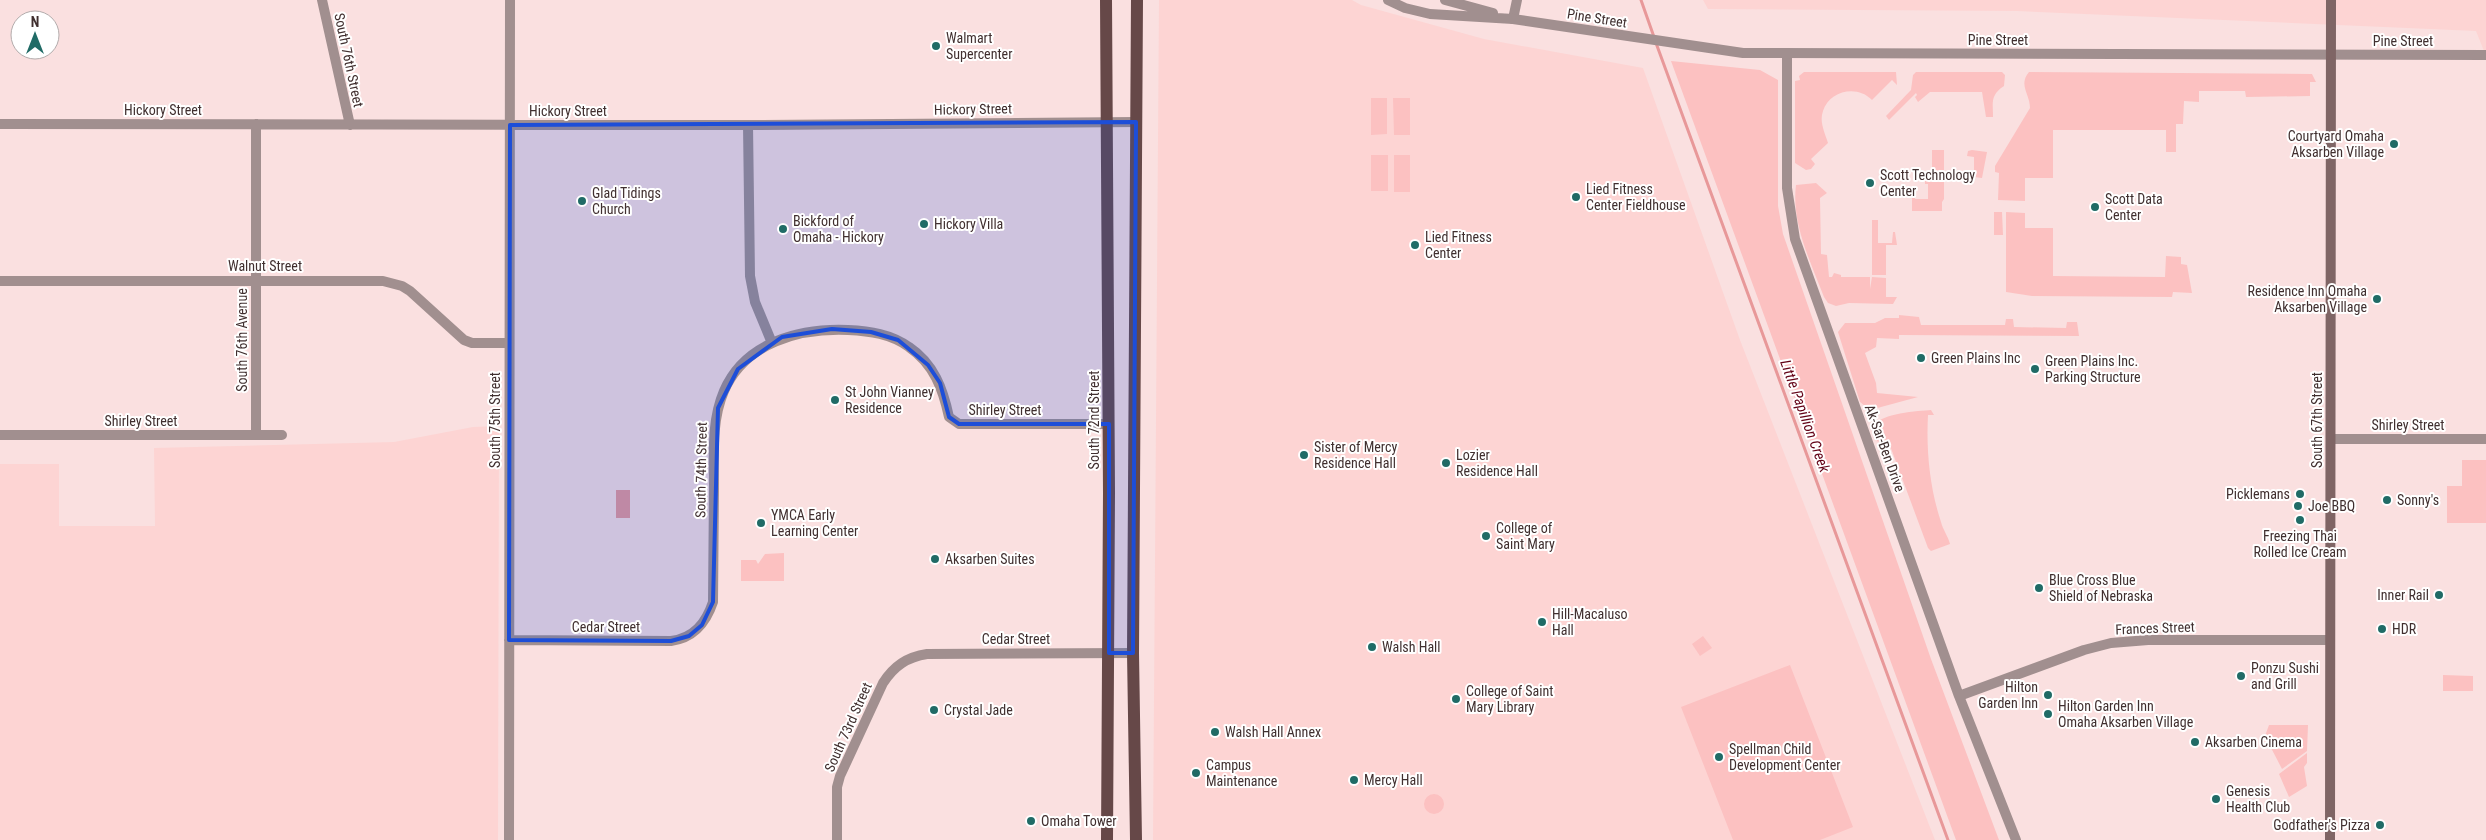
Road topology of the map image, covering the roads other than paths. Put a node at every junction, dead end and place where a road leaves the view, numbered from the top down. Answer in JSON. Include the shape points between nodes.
{"nodes":[{"id":1,"x":322,"y":0,"type":"edge"},
{"id":2,"x":510,"y":0,"type":"edge"},
{"id":3,"x":1106,"y":0,"type":"edge"},
{"id":4,"x":1138,"y":0,"type":"edge"},
{"id":5,"x":1388,"y":0,"type":"edge"},
{"id":6,"x":1445,"y":0,"type":"edge"},
{"id":7,"x":1517,"y":0,"type":"edge"},
{"id":8,"x":2331,"y":0,"type":"edge"},
{"id":9,"x":1513,"y":19,"type":"junction"},
{"id":10,"x":1787,"y":54,"type":"junction"},
{"id":11,"x":2331,"y":55,"type":"junction"},
{"id":12,"x":2486,"y":55,"type":"edge"},
{"id":13,"x":1106,"y":122,"type":"junction"},
{"id":14,"x":1136,"y":122,"type":"junction"},
{"id":15,"x":0,"y":124,"type":"edge"},
{"id":16,"x":256,"y":124,"type":"junction"},
{"id":17,"x":350,"y":125,"type":"junction"},
{"id":18,"x":510,"y":125,"type":"junction"},
{"id":19,"x":748,"y":125,"type":"junction"},
{"id":20,"x":256,"y":280,"type":"junction"},
{"id":21,"x":0,"y":281,"type":"edge"},
{"id":22,"x":509,"y":343,"type":"junction"},
{"id":23,"x":772,"y":343,"type":"junction"},
{"id":24,"x":1109,"y":424,"type":"junction"},
{"id":25,"x":0,"y":435,"type":"edge"},
{"id":26,"x":256,"y":435,"type":"junction"},
{"id":27,"x":282,"y":435,"type":"dead end"},
{"id":28,"x":2330,"y":439,"type":"junction"},
{"id":29,"x":2486,"y":440,"type":"edge"},
{"id":30,"x":699,"y":628,"type":"joint"},
{"id":31,"x":510,"y":640,"type":"junction"},
{"id":32,"x":2330,"y":640,"type":"junction"},
{"id":33,"x":1109,"y":653,"type":"junction"},
{"id":34,"x":1134,"y":653,"type":"junction"},
{"id":35,"x":901,"y":663,"type":"joint"},
{"id":36,"x":1959,"y":696,"type":"junction"},
{"id":37,"x":509,"y":840,"type":"edge"},
{"id":38,"x":837,"y":840,"type":"edge"},
{"id":39,"x":1107,"y":840,"type":"edge"},
{"id":40,"x":1136,"y":840,"type":"edge"},
{"id":41,"x":2016,"y":840,"type":"edge"},
{"id":42,"x":2330,"y":840,"type":"edge"}],
"edges":[{"from":1,"to":17,"type":"street","name":"South 76th Street"},
{"from":2,"to":18,"type":"street","name":"South 75th Street"},
{"from":3,"to":13,"type":"main road","name":"South 72nd Street"},
{"from":4,"to":14,"type":"main road"},
{"from":5,"to":9,"type":"street","name":"Pine Street","via":[[1430,14]]},
{"from":6,"to":9,"type":"street","name":"Pine Street"},
{"from":7,"to":9,"type":"street"},
{"from":8,"to":11,"type":"main road","name":"South 67th Street"},
{"from":9,"to":10,"type":"street","name":"Pine Street","via":[[1704,48]]},
{"from":10,"to":11,"type":"street","name":"Pine Street"},
{"from":10,"to":36,"type":"street","name":"Ak-Sar-Ben Drive","via":[[1787,188],[1795,239]]},
{"from":11,"to":12,"type":"street","name":"Pine Street"},
{"from":11,"to":28,"type":"main road","name":"South 67th Street"},
{"from":13,"to":14,"type":"street","name":"Hickory Street"},
{"from":13,"to":19,"type":"street","name":"Hickory Street"},
{"from":13,"to":24,"type":"main road","name":"South 72nd Street"},
{"from":14,"to":34,"type":"main road"},
{"from":15,"to":16,"type":"street","name":"Hickory Street"},
{"from":16,"to":17,"type":"street","name":"Hickory Street"},
{"from":16,"to":20,"type":"street","name":"South 76th Avenue"},
{"from":17,"to":18,"type":"street","name":"Hickory Street"},
{"from":18,"to":19,"type":"street","name":"Hickory Street"},
{"from":18,"to":22,"type":"street","name":"South 75th Street"},
{"from":19,"to":23,"type":"street","via":[[750,276],[755,302]]},
{"from":20,"to":21,"type":"street","name":"Walnut Street"},
{"from":20,"to":22,"type":"street","name":"Walnut Street","via":[[390,282],[410,291],[464,340]]},
{"from":20,"to":26,"type":"street","name":"South 76th Avenue"},
{"from":22,"to":31,"type":"street","name":"South 75th Street"},
{"from":23,"to":24,"type":"street","name":"Shirley Street","via":[[782,337],[816,330],[858,330],[891,337],[908,346],[928,364],[940,383],[949,417],[959,424]]},
{"from":23,"to":30,"type":"street","name":"South 74th Street","via":[[738,369],[724,390],[718,408],[713,602]]},
{"from":24,"to":33,"type":"main road","name":"South 72nd Street"},
{"from":25,"to":26,"type":"street","name":"Shirley Street"},
{"from":26,"to":27,"type":"street","name":"Shirley Street"},
{"from":28,"to":29,"type":"street","name":"Shirley Street"},
{"from":28,"to":32,"type":"main road","name":"South 67th Street"},
{"from":30,"to":31,"type":"street","name":"Cedar Street","via":[[689,636],[671,641]]},
{"from":31,"to":37,"type":"street","name":"South 75th Street"},
{"from":32,"to":36,"type":"street","name":"Frances Street","via":[[2111,643]]},
{"from":32,"to":42,"type":"main road","name":"South 67th Street"},
{"from":33,"to":34,"type":"street","name":"Cedar Street"},
{"from":33,"to":35,"type":"street","name":"Cedar Street","via":[[927,654]]},
{"from":33,"to":39,"type":"main road","name":"South 72nd Street"},
{"from":34,"to":40,"type":"main road"},
{"from":35,"to":38,"type":"street","name":"South 73rd Street","via":[[883,683],[840,776]]},
{"from":36,"to":41,"type":"street","name":"Ak-Sar-Ben Drive"}]}
